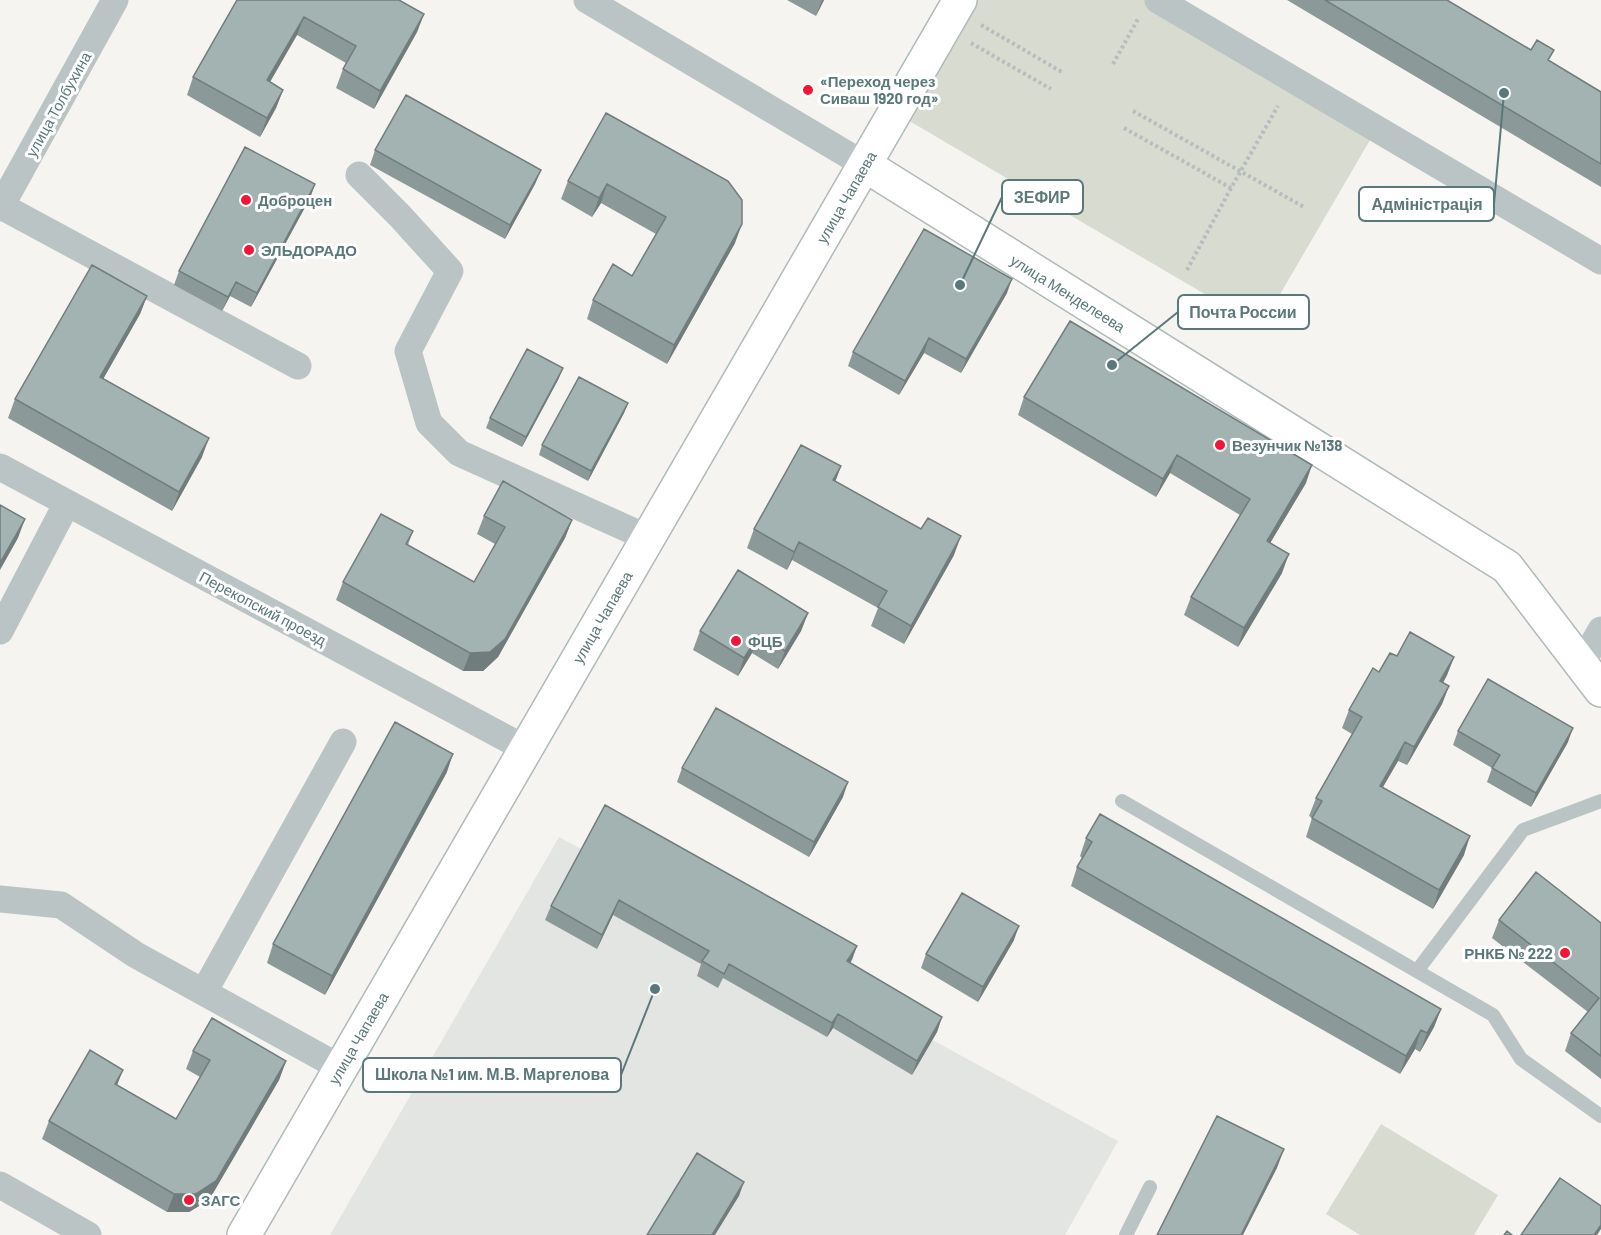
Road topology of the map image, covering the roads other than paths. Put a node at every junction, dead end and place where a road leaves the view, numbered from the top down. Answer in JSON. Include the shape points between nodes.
{"nodes":[{"id":1,"x":115,"y":0,"type":"edge"},
{"id":2,"x":586,"y":0,"type":"edge"},
{"id":3,"x":1148,"y":9,"type":"edge"},
{"id":4,"x":953,"y":13,"type":"edge"},
{"id":5,"x":865,"y":165,"type":"junction"},
{"id":6,"x":359,"y":174,"type":"dead end"},
{"id":7,"x":0,"y":207,"type":"edge"},
{"id":8,"x":1601,"y":261,"type":"edge"},
{"id":9,"x":298,"y":366,"type":"dead end"},
{"id":10,"x":0,"y":467,"type":"edge"},
{"id":11,"x":67,"y":503,"type":"junction"},
{"id":12,"x":648,"y":538,"type":"junction"},
{"id":13,"x":1601,"y":630,"type":"edge"},
{"id":14,"x":0,"y":631,"type":"edge"},
{"id":15,"x":1582,"y":663,"type":"junction"},
{"id":16,"x":1601,"y":690,"type":"edge"},
{"id":17,"x":343,"y":742,"type":"dead end"},
{"id":18,"x":526,"y":750,"type":"junction"},
{"id":19,"x":1122,"y":801,"type":"dead end"},
{"id":20,"x":1601,"y":801,"type":"edge"},
{"id":21,"x":0,"y":898,"type":"edge"},
{"id":22,"x":1418,"y":971,"type":"junction"},
{"id":23,"x":204,"y":992,"type":"junction"},
{"id":24,"x":341,"y":1068,"type":"junction"},
{"id":25,"x":1601,"y":1116,"type":"edge"},
{"id":26,"x":0,"y":1185,"type":"edge"},
{"id":27,"x":1150,"y":1187,"type":"dead end"},
{"id":28,"x":88,"y":1235,"type":"edge"},
{"id":29,"x":244,"y":1235,"type":"edge"},
{"id":30,"x":1126,"y":1235,"type":"edge"}],
"edges":[{"from":1,"to":7,"type":"street","name":"улица Толбухина"},
{"from":2,"to":5,"type":"street","name":"улица Менделеева"},
{"from":3,"to":8,"type":"street","via":[[1293,79]]},
{"from":4,"to":5,"type":"main road","name":"улица Чапаева"},
{"from":5,"to":12,"type":"main road","name":"улица Чапаева"},
{"from":5,"to":15,"type":"main road","name":"улица Менделеева","via":[[1507,567]]},
{"from":6,"to":12,"type":"street","via":[[450,271],[408,351],[429,423],[459,453]]},
{"from":7,"to":9,"type":"street"},
{"from":10,"to":11,"type":"street","name":"Перекопский проезд"},
{"from":11,"to":14,"type":"street"},
{"from":11,"to":18,"type":"street","name":"Перекопский проезд"},
{"from":12,"to":18,"type":"main road","name":"улица Чапаева"},
{"from":13,"to":15,"type":"street"},
{"from":15,"to":16,"type":"main road","name":"улица Менделеева"},
{"from":17,"to":23,"type":"street"},
{"from":18,"to":24,"type":"main road","name":"улица Чапаева"},
{"from":19,"to":22,"type":"lane"},
{"from":20,"to":22,"type":"lane","via":[[1523,830]]},
{"from":21,"to":23,"type":"street","via":[[61,905],[136,956]]},
{"from":22,"to":25,"type":"lane","via":[[1493,1015],[1521,1059]]},
{"from":23,"to":24,"type":"street"},
{"from":24,"to":29,"type":"main road","name":"улица Чапаева"},
{"from":26,"to":28,"type":"street"},
{"from":27,"to":30,"type":"lane"}]}
